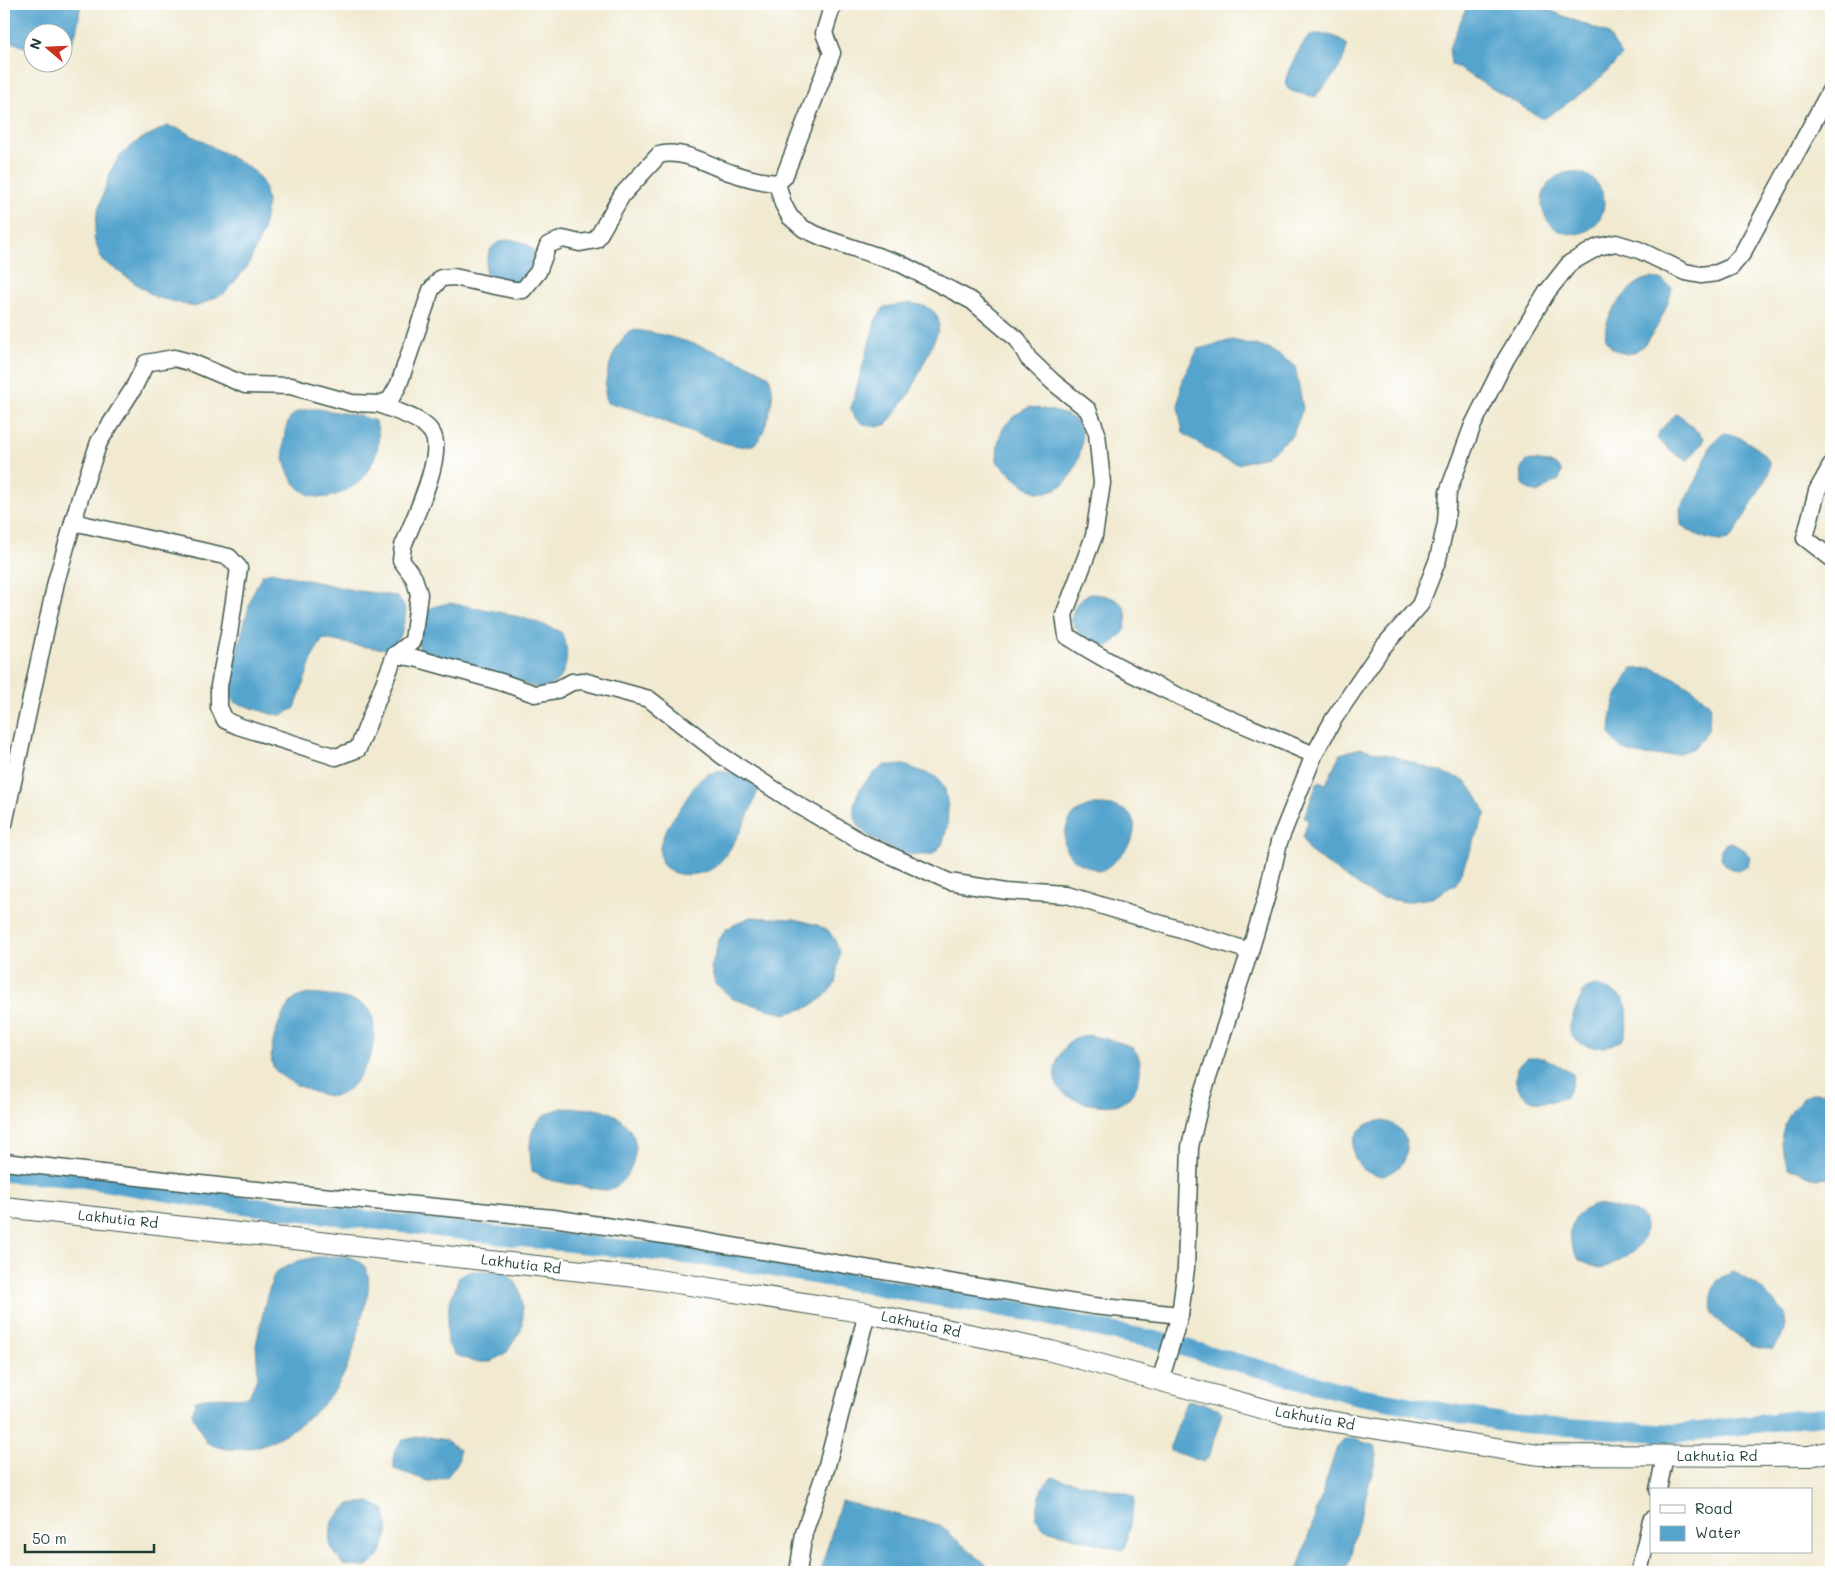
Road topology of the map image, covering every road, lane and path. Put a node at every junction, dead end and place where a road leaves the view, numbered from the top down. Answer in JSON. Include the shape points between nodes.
{"nodes":[{"id":1,"x":833,"y":4,"type":"edge"},
{"id":2,"x":1831,"y":89,"type":"edge"},
{"id":3,"x":777,"y":182,"type":"junction"},
{"id":4,"x":379,"y":404,"type":"junction"},
{"id":5,"x":1831,"y":466,"type":"edge"},
{"id":6,"x":73,"y":522,"type":"junction"},
{"id":7,"x":1831,"y":558,"type":"edge"},
{"id":8,"x":395,"y":656,"type":"junction"},
{"id":9,"x":1314,"y":755,"type":"junction"},
{"id":10,"x":4,"y":824,"type":"edge"},
{"id":11,"x":1250,"y":951,"type":"junction"},
{"id":12,"x":4,"y":1162,"type":"edge"},
{"id":13,"x":4,"y":1208,"type":"edge"},
{"id":14,"x":867,"y":1313,"type":"junction"},
{"id":15,"x":1180,"y":1314,"type":"junction"},
{"id":16,"x":1160,"y":1381,"type":"junction"},
{"id":17,"x":1831,"y":1451,"type":"edge"},
{"id":18,"x":1665,"y":1456,"type":"junction"},
{"id":19,"x":1658,"y":1488,"type":"edge"},
{"id":20,"x":1650,"y":1524,"type":"edge"},
{"id":21,"x":798,"y":1572,"type":"edge"},
{"id":22,"x":1639,"y":1572,"type":"edge"}],
"edges":[{"from":1,"to":3,"type":"street","via":[[824,33],[832,53],[784,177]]},
{"from":2,"to":9,"type":"street","via":[[1742,254],[1731,267],[1702,275],[1684,272],[1639,250],[1616,243],[1598,247],[1570,263],[1547,292],[1506,359],[1473,425],[1448,492],[1446,523],[1438,558],[1420,605],[1382,648],[1333,720]]},
{"from":3,"to":4,"type":"street","via":[[762,182],[731,173],[684,155],[658,155],[622,195],[596,240],[580,243],[562,239],[548,245],[538,272],[523,290],[454,277],[441,278],[431,290],[399,384],[390,400]]},
{"from":3,"to":9,"type":"street","via":[[782,204],[790,217],[804,229],[901,264],[972,301],[1018,340],[1028,358],[1053,382],[1088,410],[1097,433],[1102,483],[1094,536],[1064,615],[1067,636],[1147,682]]},
{"from":4,"to":6,"type":"street","via":[[352,403],[291,386],[245,385],[174,358],[146,362],[99,442]]},
{"from":4,"to":8,"type":"street","via":[[414,418],[432,433],[435,442],[435,464],[403,546],[401,560],[414,578],[419,594],[413,641]]},
{"from":5,"to":7,"type":"street","via":[[1817,491],[1805,538]]},
{"from":6,"to":8,"type":"street","via":[[229,557],[239,568],[218,686],[219,706],[225,720],[336,757],[358,749]]},
{"from":6,"to":10,"type":"street","via":[[56,582]]},
{"from":8,"to":11,"type":"street","via":[[415,658],[535,694],[584,681],[649,698],[725,758],[800,806],[865,844],[949,882],[1007,891],[1067,895]]},
{"from":9,"to":11,"type":"street","via":[[1279,842]]},
{"from":11,"to":15,"type":"street","via":[[1201,1099],[1190,1147],[1186,1268]]},
{"from":12,"to":15,"type":"street","via":[[553,1218],[1094,1306]]},
{"from":13,"to":14,"type":"street","name":"Lakhutia Rd","via":[[645,1278]]},
{"from":14,"to":16,"type":"street","name":"Lakhutia Rd","via":[[1051,1351]]},
{"from":14,"to":21,"type":"street","via":[[826,1469],[804,1533]]},
{"from":15,"to":16,"type":"street"},
{"from":16,"to":18,"type":"street","name":"Lakhutia Rd","via":[[1279,1413],[1539,1455]]},
{"from":17,"to":18,"type":"street","name":"Lakhutia Rd","via":[[1810,1456]]},
{"from":18,"to":19,"type":"street"},
{"from":20,"to":22,"type":"street"}]}
